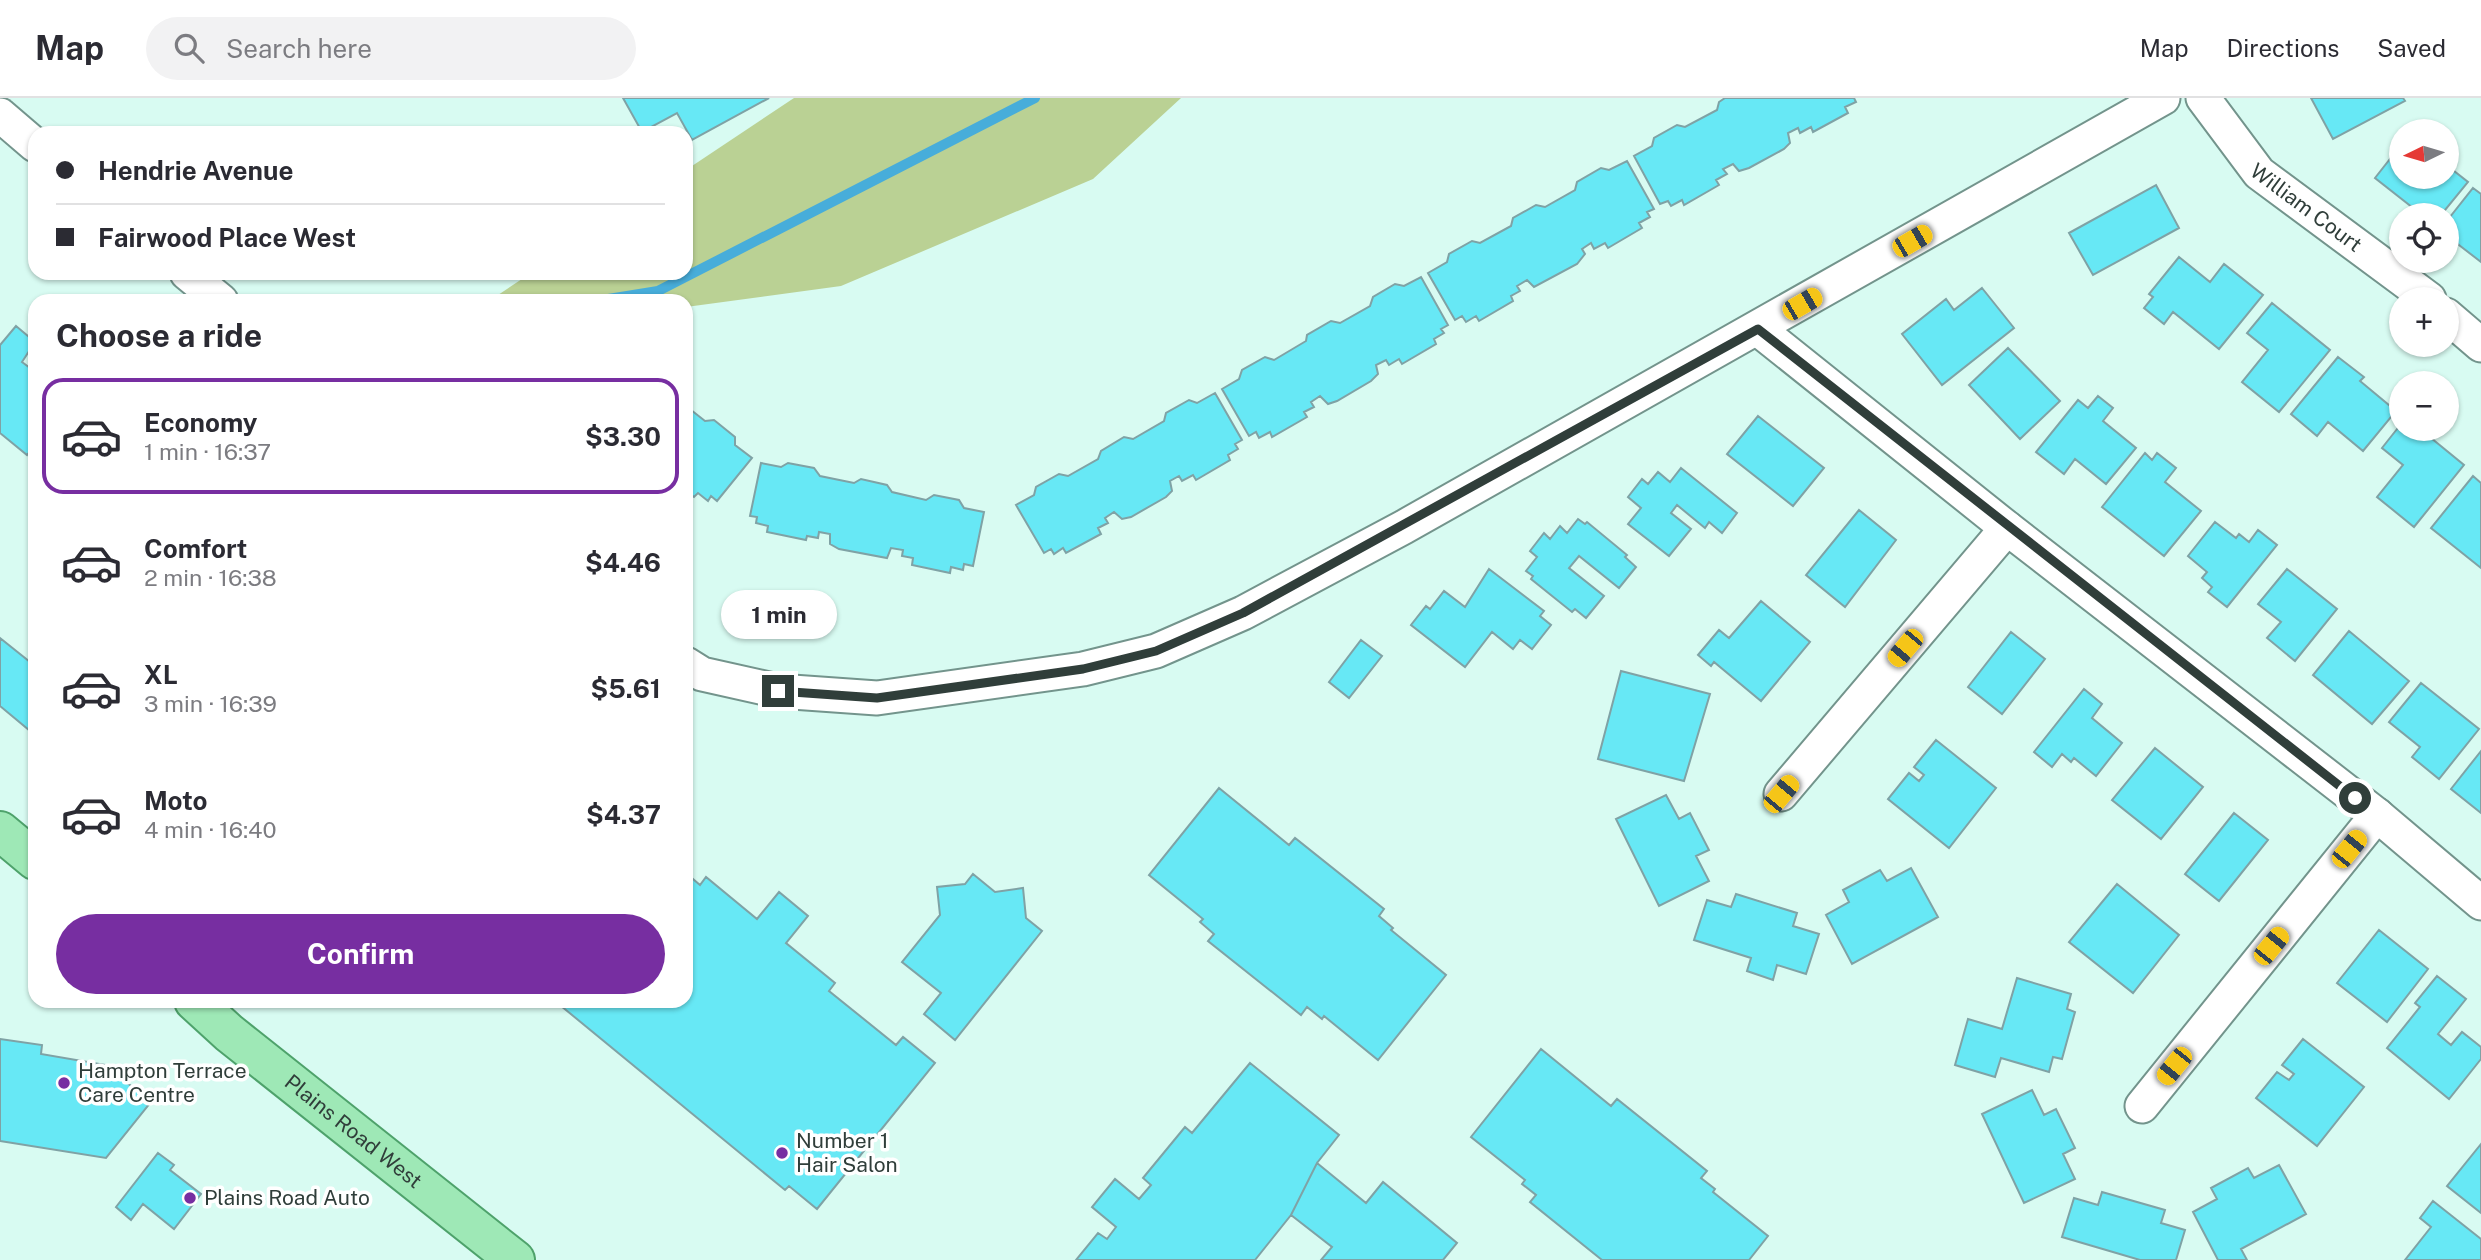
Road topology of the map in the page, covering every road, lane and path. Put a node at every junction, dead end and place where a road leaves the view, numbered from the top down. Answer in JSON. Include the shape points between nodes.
{"nodes":[{"id":1,"x":2162,"y":98,"type":"edge"},
{"id":2,"x":2203,"y":98,"type":"edge"},
{"id":3,"x":0,"y":115,"type":"edge"},
{"id":4,"x":28,"y":139,"type":"edge"},
{"id":5,"x":196,"y":280,"type":"edge"},
{"id":6,"x":2413,"y":287,"type":"edge"},
{"id":7,"x":212,"y":294,"type":"edge"},
{"id":8,"x":2459,"y":326,"type":"edge"},
{"id":9,"x":1758,"y":329,"type":"junction"},
{"id":10,"x":2481,"y":345,"type":"edge"},
{"id":11,"x":2007,"y":528,"type":"junction"},
{"id":12,"x":693,"y":668,"type":"edge"},
{"id":13,"x":1781,"y":794,"type":"dead end"},
{"id":14,"x":2377,"y":815,"type":"junction"},
{"id":15,"x":0,"y":831,"type":"edge"},
{"id":16,"x":28,"y":854,"type":"edge"},
{"id":17,"x":2481,"y":903,"type":"edge"},
{"id":18,"x":202,"y":1008,"type":"edge"},
{"id":19,"x":2142,"y":1106,"type":"dead end"},
{"id":20,"x":515,"y":1260,"type":"edge"}],
"edges":[{"from":1,"to":9,"type":"street"},
{"from":2,"to":6,"type":"street","name":"William Court","via":[[2259,173]]},
{"from":3,"to":4,"type":"street"},
{"from":5,"to":7,"type":"street"},
{"from":8,"to":10,"type":"street"},
{"from":9,"to":11,"type":"street"},
{"from":9,"to":12,"type":"street","via":[[1243,613],[1156,651],[1083,669],[877,698],[778,691]]},
{"from":11,"to":13,"type":"street"},
{"from":11,"to":14,"type":"street"},
{"from":14,"to":17,"type":"street"},
{"from":14,"to":19,"type":"street"},
{"from":15,"to":16,"type":"main road"},
{"from":18,"to":20,"type":"main road","name":"Plains Road West"}]}
